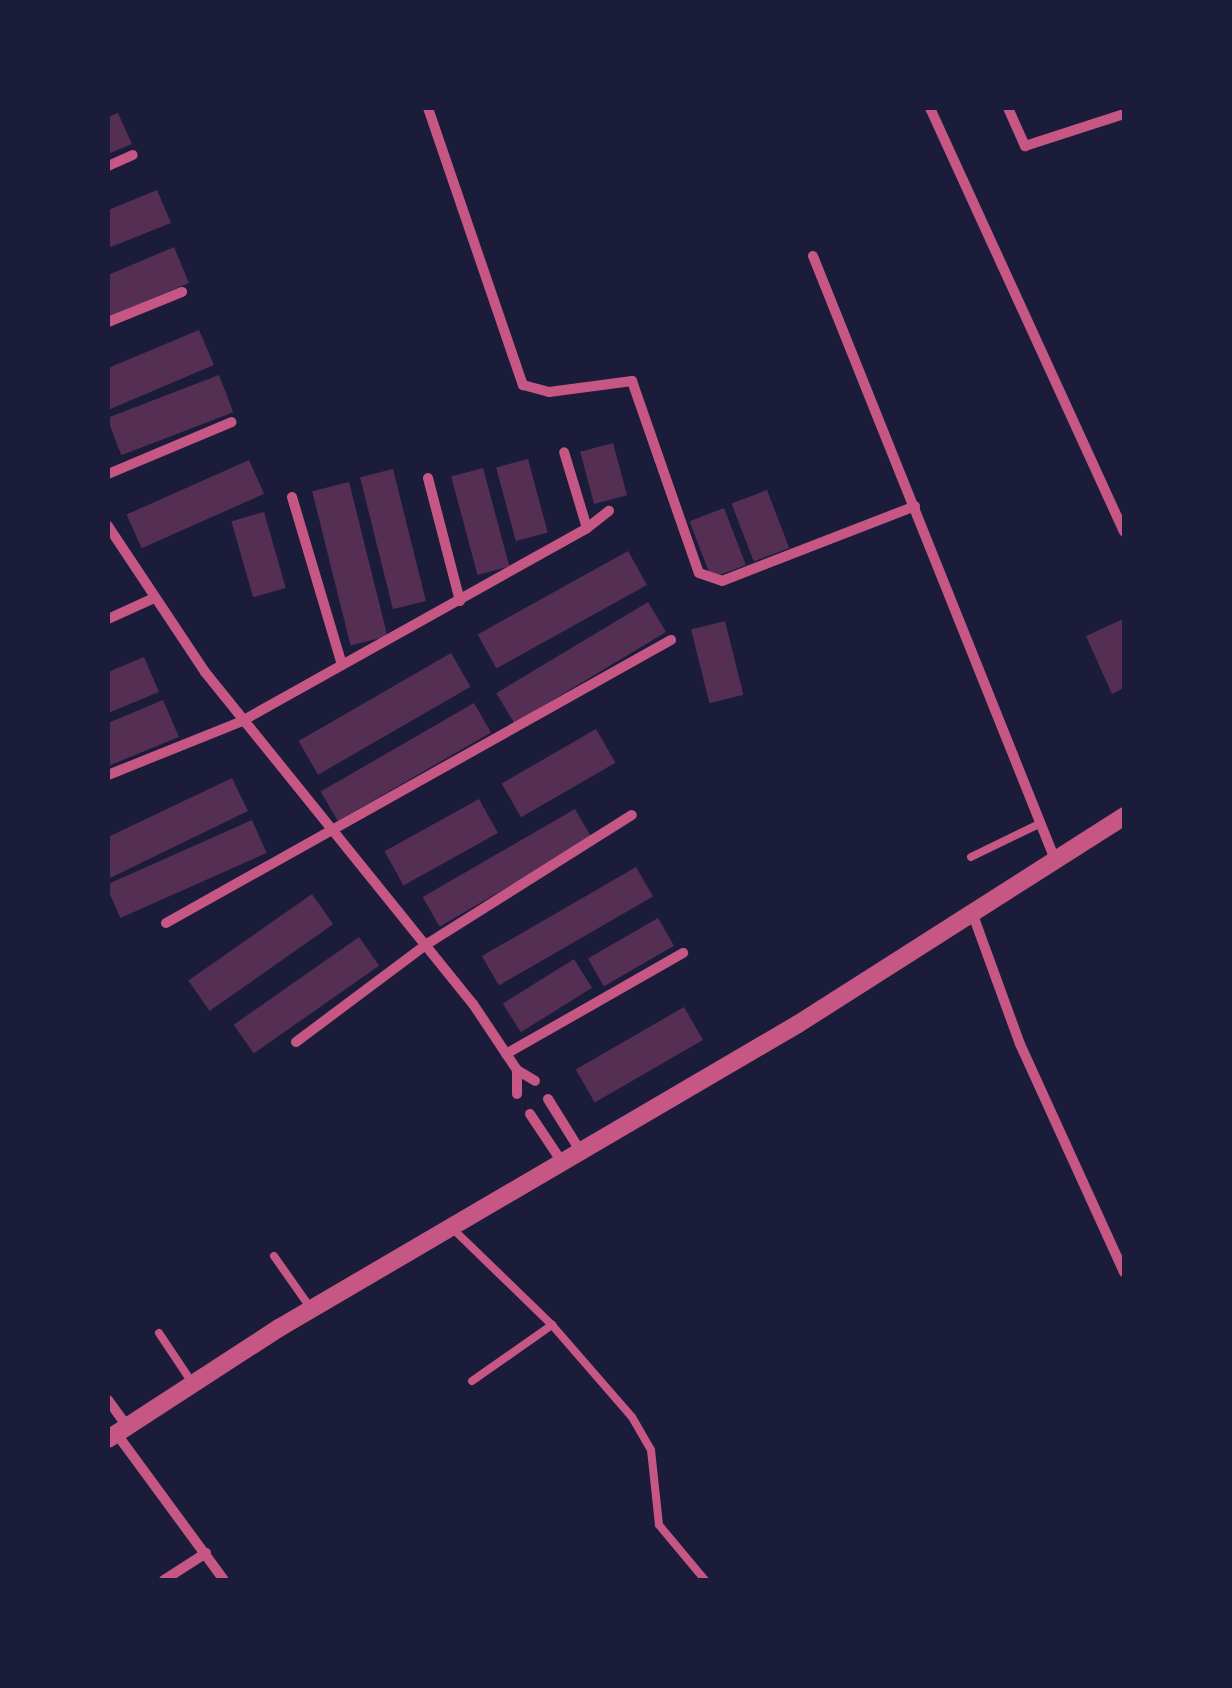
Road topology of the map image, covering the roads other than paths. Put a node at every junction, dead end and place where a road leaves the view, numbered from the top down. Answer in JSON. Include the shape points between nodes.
{"nodes":[{"id":1,"x":428,"y":108,"type":"edge"},
{"id":2,"x":930,"y":108,"type":"edge"},
{"id":3,"x":1008,"y":108,"type":"edge"},
{"id":4,"x":1124,"y":114,"type":"edge"},
{"id":5,"x":133,"y":155,"type":"dead end"},
{"id":6,"x":108,"y":166,"type":"edge"},
{"id":7,"x":813,"y":256,"type":"dead end"},
{"id":8,"x":182,"y":292,"type":"dead end"},
{"id":9,"x":108,"y":322,"type":"edge"},
{"id":10,"x":232,"y":422,"type":"dead end"},
{"id":11,"x":564,"y":452,"type":"dead end"},
{"id":12,"x":108,"y":474,"type":"edge"},
{"id":13,"x":428,"y":478,"type":"dead end"},
{"id":14,"x":292,"y":497,"type":"dead end"},
{"id":15,"x":915,"y":506,"type":"junction"},
{"id":16,"x":609,"y":511,"type":"dead end"},
{"id":17,"x":108,"y":526,"type":"edge"},
{"id":18,"x":588,"y":528,"type":"junction"},
{"id":19,"x":1124,"y":532,"type":"edge"},
{"id":20,"x":154,"y":598,"type":"junction"},
{"id":21,"x":460,"y":601,"type":"junction"},
{"id":22,"x":108,"y":619,"type":"edge"},
{"id":23,"x":671,"y":640,"type":"dead end"},
{"id":24,"x":342,"y":665,"type":"junction"},
{"id":25,"x":242,"y":720,"type":"junction"},
{"id":26,"x":108,"y":775,"type":"edge"},
{"id":27,"x":632,"y":815,"type":"dead end"},
{"id":28,"x":1124,"y":816,"type":"edge"},
{"id":29,"x":1038,"y":824,"type":"junction"},
{"id":30,"x":331,"y":831,"type":"junction"},
{"id":31,"x":971,"y":856,"type":"dead end"},
{"id":32,"x":1056,"y":862,"type":"junction"},
{"id":33,"x":973,"y":914,"type":"junction"},
{"id":34,"x":166,"y":923,"type":"dead end"},
{"id":35,"x":427,"y":944,"type":"junction"},
{"id":36,"x":683,"y":953,"type":"dead end"},
{"id":37,"x":296,"y":1042,"type":"dead end"},
{"id":38,"x":506,"y":1054,"type":"junction"},
{"id":39,"x":517,"y":1070,"type":"junction"},
{"id":40,"x":536,"y":1082,"type":"dead end"},
{"id":41,"x":517,"y":1094,"type":"dead end"},
{"id":42,"x":548,"y":1100,"type":"dead end"},
{"id":43,"x":530,"y":1114,"type":"dead end"},
{"id":44,"x":582,"y":1152,"type":"junction"},
{"id":45,"x":562,"y":1162,"type":"junction"},
{"id":46,"x":453,"y":1229,"type":"junction"},
{"id":47,"x":274,"y":1256,"type":"dead end"},
{"id":48,"x":1124,"y":1272,"type":"edge"},
{"id":49,"x":312,"y":1310,"type":"junction"},
{"id":50,"x":552,"y":1325,"type":"junction"},
{"id":51,"x":159,"y":1333,"type":"dead end"},
{"id":52,"x":472,"y":1382,"type":"dead end"},
{"id":53,"x":192,"y":1384,"type":"junction"},
{"id":54,"x":108,"y":1400,"type":"edge"},
{"id":55,"x":117,"y":1433,"type":"edge"},
{"id":56,"x":206,"y":1553,"type":"junction"},
{"id":57,"x":164,"y":1580,"type":"edge"},
{"id":58,"x":224,"y":1580,"type":"edge"},
{"id":59,"x":705,"y":1580,"type":"edge"}],
"edges":[{"from":1,"to":15,"type":"street","via":[[523,385],[549,392],[624,378],[638,388],[700,573],[722,581]]},
{"from":2,"to":19,"type":"street"},
{"from":3,"to":4,"type":"street","via":[[1025,146]]},
{"from":5,"to":6,"type":"street"},
{"from":7,"to":15,"type":"street"},
{"from":8,"to":9,"type":"street"},
{"from":10,"to":12,"type":"street"},
{"from":11,"to":18,"type":"street"},
{"from":13,"to":21,"type":"street"},
{"from":14,"to":24,"type":"street"},
{"from":15,"to":29,"type":"street"},
{"from":16,"to":18,"type":"street"},
{"from":17,"to":20,"type":"street"},
{"from":18,"to":21,"type":"street"},
{"from":20,"to":22,"type":"street"},
{"from":20,"to":25,"type":"street"},
{"from":21,"to":24,"type":"street"},
{"from":23,"to":30,"type":"street"},
{"from":24,"to":25,"type":"street"},
{"from":25,"to":26,"type":"street"},
{"from":25,"to":30,"type":"street"},
{"from":27,"to":35,"type":"street"},
{"from":28,"to":32,"type":"street"},
{"from":29,"to":31,"type":"lane"},
{"from":29,"to":32,"type":"street"},
{"from":30,"to":34,"type":"street"},
{"from":30,"to":35,"type":"street"},
{"from":32,"to":33,"type":"street"},
{"from":33,"to":44,"type":"street"},
{"from":33,"to":48,"type":"street","via":[[1020,1044]]},
{"from":35,"to":37,"type":"street"},
{"from":35,"to":38,"type":"street"},
{"from":36,"to":38,"type":"street"},
{"from":38,"to":39,"type":"street"},
{"from":39,"to":40,"type":"street"},
{"from":39,"to":41,"type":"street"},
{"from":42,"to":44,"type":"street"},
{"from":43,"to":45,"type":"street"},
{"from":44,"to":45,"type":"street"},
{"from":45,"to":46,"type":"street"},
{"from":46,"to":49,"type":"street"},
{"from":46,"to":50,"type":"lane"},
{"from":47,"to":49,"type":"lane"},
{"from":49,"to":53,"type":"street"},
{"from":50,"to":52,"type":"lane"},
{"from":50,"to":59,"type":"lane","via":[[643,1433],[656,1474],[656,1516]]},
{"from":51,"to":53,"type":"lane"},
{"from":53,"to":55,"type":"street"},
{"from":54,"to":55,"type":"street"},
{"from":55,"to":56,"type":"street"},
{"from":56,"to":57,"type":"street"},
{"from":56,"to":58,"type":"street"}]}
